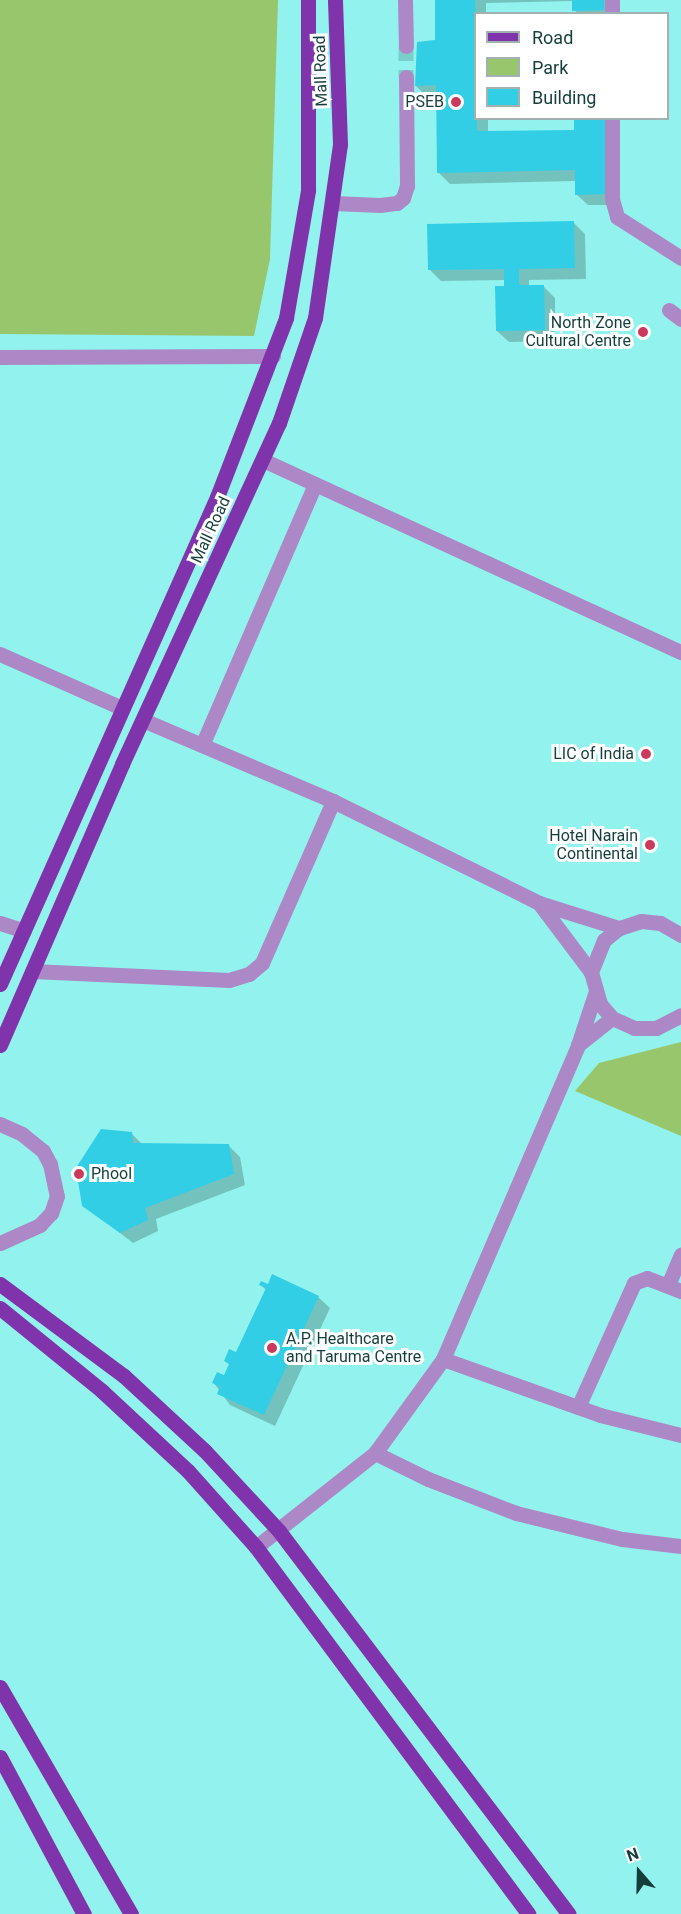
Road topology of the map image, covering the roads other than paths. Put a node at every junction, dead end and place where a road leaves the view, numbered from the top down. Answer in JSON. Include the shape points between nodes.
{"nodes":[{"id":1,"x":308,"y":0,"type":"edge"},
{"id":2,"x":335,"y":0,"type":"edge"},
{"id":3,"x":405,"y":0,"type":"edge"},
{"id":4,"x":406,"y":46,"type":"tunnel mouth"},
{"id":5,"x":406,"y":77,"type":"tunnel mouth"},
{"id":6,"x":612,"y":120,"type":"edge"},
{"id":7,"x":333,"y":203,"type":"junction"},
{"id":8,"x":681,"y":258,"type":"edge"},
{"id":9,"x":273,"y":356,"type":"junction"},
{"id":10,"x":0,"y":357,"type":"edge"},
{"id":11,"x":263,"y":460,"type":"junction"},
{"id":12,"x":315,"y":484,"type":"junction"},
{"id":13,"x":681,"y":652,"type":"edge"},
{"id":14,"x":0,"y":654,"type":"edge"},
{"id":15,"x":122,"y":708,"type":"junction"},
{"id":16,"x":143,"y":720,"type":"junction"},
{"id":17,"x":203,"y":743,"type":"junction"},
{"id":18,"x":333,"y":801,"type":"junction"},
{"id":19,"x":539,"y":903,"type":"junction"},
{"id":20,"x":0,"y":923,"type":"edge"},
{"id":21,"x":619,"y":928,"type":"junction"},
{"id":22,"x":24,"y":931,"type":"junction"},
{"id":23,"x":680,"y":931,"type":"edge"},
{"id":24,"x":32,"y":971,"type":"junction"},
{"id":25,"x":591,"y":972,"type":"junction"},
{"id":26,"x":0,"y":984,"type":"edge"},
{"id":27,"x":596,"y":994,"type":"junction"},
{"id":28,"x":612,"y":1018,"type":"junction"},
{"id":29,"x":679,"y":1020,"type":"edge"},
{"id":30,"x":0,"y":1045,"type":"edge"},
{"id":31,"x":578,"y":1045,"type":"junction"},
{"id":32,"x":0,"y":1124,"type":"edge"},
{"id":33,"x":0,"y":1243,"type":"edge"},
{"id":34,"x":681,"y":1255,"type":"edge"},
{"id":35,"x":0,"y":1284,"type":"edge"},
{"id":36,"x":675,"y":1288,"type":"edge"},
{"id":37,"x":0,"y":1308,"type":"edge"},
{"id":38,"x":442,"y":1359,"type":"junction"},
{"id":39,"x":578,"y":1407,"type":"junction"},
{"id":40,"x":681,"y":1435,"type":"edge"},
{"id":41,"x":375,"y":1453,"type":"junction"},
{"id":42,"x":279,"y":1531,"type":"junction"},
{"id":43,"x":681,"y":1546,"type":"edge"},
{"id":44,"x":256,"y":1547,"type":"junction"},
{"id":45,"x":0,"y":1687,"type":"edge"},
{"id":46,"x":0,"y":1757,"type":"edge"},
{"id":47,"x":84,"y":1914,"type":"edge"},
{"id":48,"x":131,"y":1914,"type":"edge"},
{"id":49,"x":529,"y":1914,"type":"edge"},
{"id":50,"x":569,"y":1914,"type":"edge"}],
"edges":[{"from":1,"to":9,"type":"main road","name":"Mall Road","via":[[308,190],[297,268]]},
{"from":2,"to":7,"type":"main road","name":"Mall Road","via":[[340,144]]},
{"from":3,"to":4,"type":"street"},
{"from":5,"to":7,"type":"street","via":[[407,186],[403,198],[397,203],[380,205]]},
{"from":6,"to":8,"type":"street","via":[[612,199],[617,217]]},
{"from":7,"to":11,"type":"main road","name":"Mall Road","via":[[315,318]]},
{"from":9,"to":10,"type":"street"},
{"from":9,"to":15,"type":"main road","name":"Mall Road","via":[[217,497]]},
{"from":11,"to":12,"type":"street"},
{"from":11,"to":16,"type":"main road","name":"Mall Road"},
{"from":12,"to":13,"type":"street"},
{"from":12,"to":17,"type":"street"},
{"from":14,"to":15,"type":"street"},
{"from":15,"to":22,"type":"main road","name":"Mall Road"},
{"from":16,"to":17,"type":"street"},
{"from":16,"to":24,"type":"main road","name":"Mall Road"},
{"from":17,"to":18,"type":"street"},
{"from":18,"to":19,"type":"street"},
{"from":18,"to":24,"type":"street","via":[[262,963],[249,974],[229,980]]},
{"from":19,"to":21,"type":"street"},
{"from":19,"to":25,"type":"street"},
{"from":20,"to":22,"type":"street"},
{"from":21,"to":23,"type":"street","via":[[641,921]]},
{"from":21,"to":25,"type":"street","via":[[604,940]]},
{"from":22,"to":26,"type":"main road","name":"Mall Road"},
{"from":24,"to":30,"type":"main road","name":"Mall Road"},
{"from":25,"to":27,"type":"street"},
{"from":27,"to":28,"type":"street"},
{"from":27,"to":31,"type":"street"},
{"from":28,"to":29,"type":"street","via":[[634,1028],[656,1028]]},
{"from":28,"to":31,"type":"street"},
{"from":31,"to":38,"type":"street"},
{"from":32,"to":33,"type":"street","via":[[22,1134],[43,1151],[51,1164],[57,1196],[51,1213],[40,1225]]},
{"from":34,"to":36,"type":"street"},
{"from":35,"to":42,"type":"main road","via":[[124,1376],[205,1450]]},
{"from":36,"to":39,"type":"street","via":[[647,1278],[634,1283]]},
{"from":37,"to":44,"type":"main road","via":[[102,1391],[188,1471]]},
{"from":38,"to":39,"type":"street"},
{"from":38,"to":41,"type":"street"},
{"from":39,"to":40,"type":"street"},
{"from":41,"to":42,"type":"street"},
{"from":41,"to":43,"type":"street","via":[[428,1479],[516,1513],[622,1539]]},
{"from":42,"to":44,"type":"street"},
{"from":42,"to":50,"type":"main road"},
{"from":44,"to":49,"type":"main road"},
{"from":45,"to":48,"type":"main road"},
{"from":46,"to":47,"type":"main road"}]}
